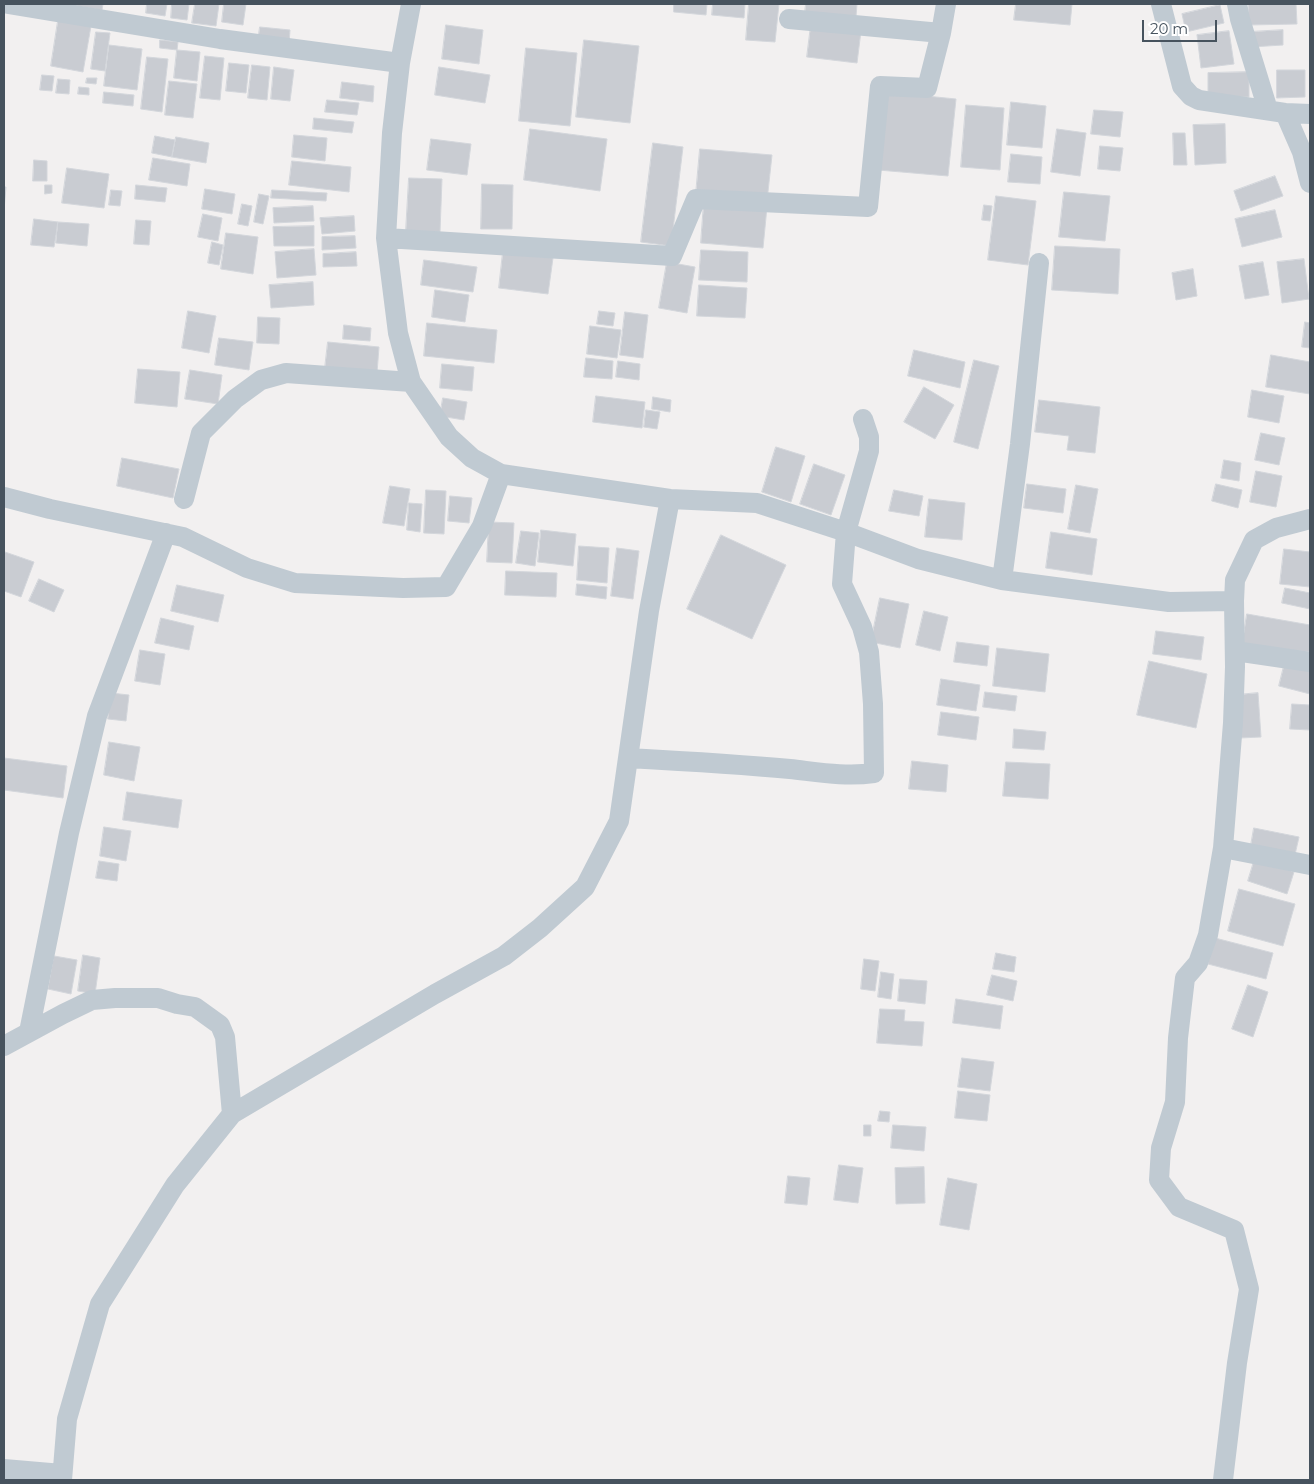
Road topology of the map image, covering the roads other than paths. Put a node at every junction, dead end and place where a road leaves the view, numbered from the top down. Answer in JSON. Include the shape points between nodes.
{"nodes":[{"id":1,"x":8,"y":4,"type":"edge"},
{"id":2,"x":411,"y":4,"type":"edge"},
{"id":3,"x":946,"y":4,"type":"edge"},
{"id":4,"x":1162,"y":4,"type":"edge"},
{"id":5,"x":1237,"y":4,"type":"edge"},
{"id":6,"x":789,"y":19,"type":"dead end"},
{"id":7,"x":940,"y":33,"type":"junction"},
{"id":8,"x":400,"y":63,"type":"junction"},
{"id":9,"x":1277,"y":111,"type":"junction"},
{"id":10,"x":1310,"y":114,"type":"edge"},
{"id":11,"x":1310,"y":184,"type":"edge"},
{"id":12,"x":386,"y":238,"type":"junction"},
{"id":13,"x":1039,"y":264,"type":"dead end"},
{"id":14,"x":411,"y":382,"type":"junction"},
{"id":15,"x":863,"y":419,"type":"dead end"},
{"id":16,"x":501,"y":474,"type":"junction"},
{"id":17,"x":4,"y":497,"type":"edge"},
{"id":18,"x":184,"y":498,"type":"dead end"},
{"id":19,"x":670,"y":499,"type":"junction"},
{"id":20,"x":1310,"y":519,"type":"edge"},
{"id":21,"x":846,"y":532,"type":"junction"},
{"id":22,"x":166,"y":533,"type":"junction"},
{"id":23,"x":1002,"y":580,"type":"junction"},
{"id":24,"x":1234,"y":601,"type":"junction"},
{"id":25,"x":1235,"y":652,"type":"junction"},
{"id":26,"x":1310,"y":662,"type":"edge"},
{"id":27,"x":628,"y":758,"type":"junction"},
{"id":28,"x":1223,"y":848,"type":"junction"},
{"id":29,"x":1310,"y":865,"type":"edge"},
{"id":30,"x":29,"y":1032,"type":"junction"},
{"id":31,"x":4,"y":1046,"type":"edge"},
{"id":32,"x":232,"y":1114,"type":"junction"},
{"id":33,"x":4,"y":1469,"type":"edge"},
{"id":34,"x":62,"y":1477,"type":"edge"},
{"id":35,"x":1223,"y":1480,"type":"edge"}],
"edges":[{"from":1,"to":8,"type":"street","via":[[220,39]]},
{"from":2,"to":8,"type":"street"},
{"from":3,"to":7,"type":"street"},
{"from":4,"to":9,"type":"street","via":[[1182,86],[1191,96],[1199,100]]},
{"from":5,"to":9,"type":"street"},
{"from":6,"to":7,"type":"street"},
{"from":7,"to":12,"type":"street","via":[[927,88],[880,86],[868,207],[696,199],[672,256]]},
{"from":8,"to":12,"type":"street"},
{"from":9,"to":10,"type":"street"},
{"from":9,"to":11,"type":"street","via":[[1302,152]]},
{"from":12,"to":14,"type":"street","via":[[398,333]]},
{"from":13,"to":23,"type":"street"},
{"from":14,"to":16,"type":"street","via":[[449,437],[472,458]]},
{"from":14,"to":18,"type":"street","via":[[286,373],[261,380],[234,399],[201,433]]},
{"from":15,"to":21,"type":"street","via":[[869,437],[869,451]]},
{"from":16,"to":19,"type":"street"},
{"from":16,"to":22,"type":"street","via":[[482,526],[446,587],[295,583],[247,568],[183,537]]},
{"from":17,"to":22,"type":"street"},
{"from":19,"to":21,"type":"street","via":[[757,503]]},
{"from":19,"to":27,"type":"street"},
{"from":20,"to":24,"type":"street","via":[[1276,528],[1254,540],[1236,580]]},
{"from":21,"to":23,"type":"street","via":[[918,559]]},
{"from":21,"to":27,"type":"street","via":[[842,584],[862,627],[869,652],[874,773],[823,774]]},
{"from":22,"to":30,"type":"street","via":[[97,716],[69,833]]},
{"from":23,"to":24,"type":"street","via":[[1169,602]]},
{"from":24,"to":25,"type":"street"},
{"from":25,"to":26,"type":"street"},
{"from":25,"to":28,"type":"street"},
{"from":27,"to":32,"type":"street","via":[[619,821],[584,886],[540,928],[504,956]]},
{"from":28,"to":29,"type":"street"},
{"from":28,"to":35,"type":"street","via":[[1208,935],[1198,963],[1185,978],[1178,1038],[1176,1102],[1161,1148],[1159,1180],[1179,1207],[1234,1230],[1249,1289]]},
{"from":30,"to":31,"type":"street"},
{"from":30,"to":32,"type":"street","via":[[92,1000],[158,998],[195,1007],[220,1025],[226,1037]]},
{"from":32,"to":34,"type":"street","via":[[174,1185],[100,1304],[67,1419]]},
{"from":33,"to":34,"type":"street"}]}
